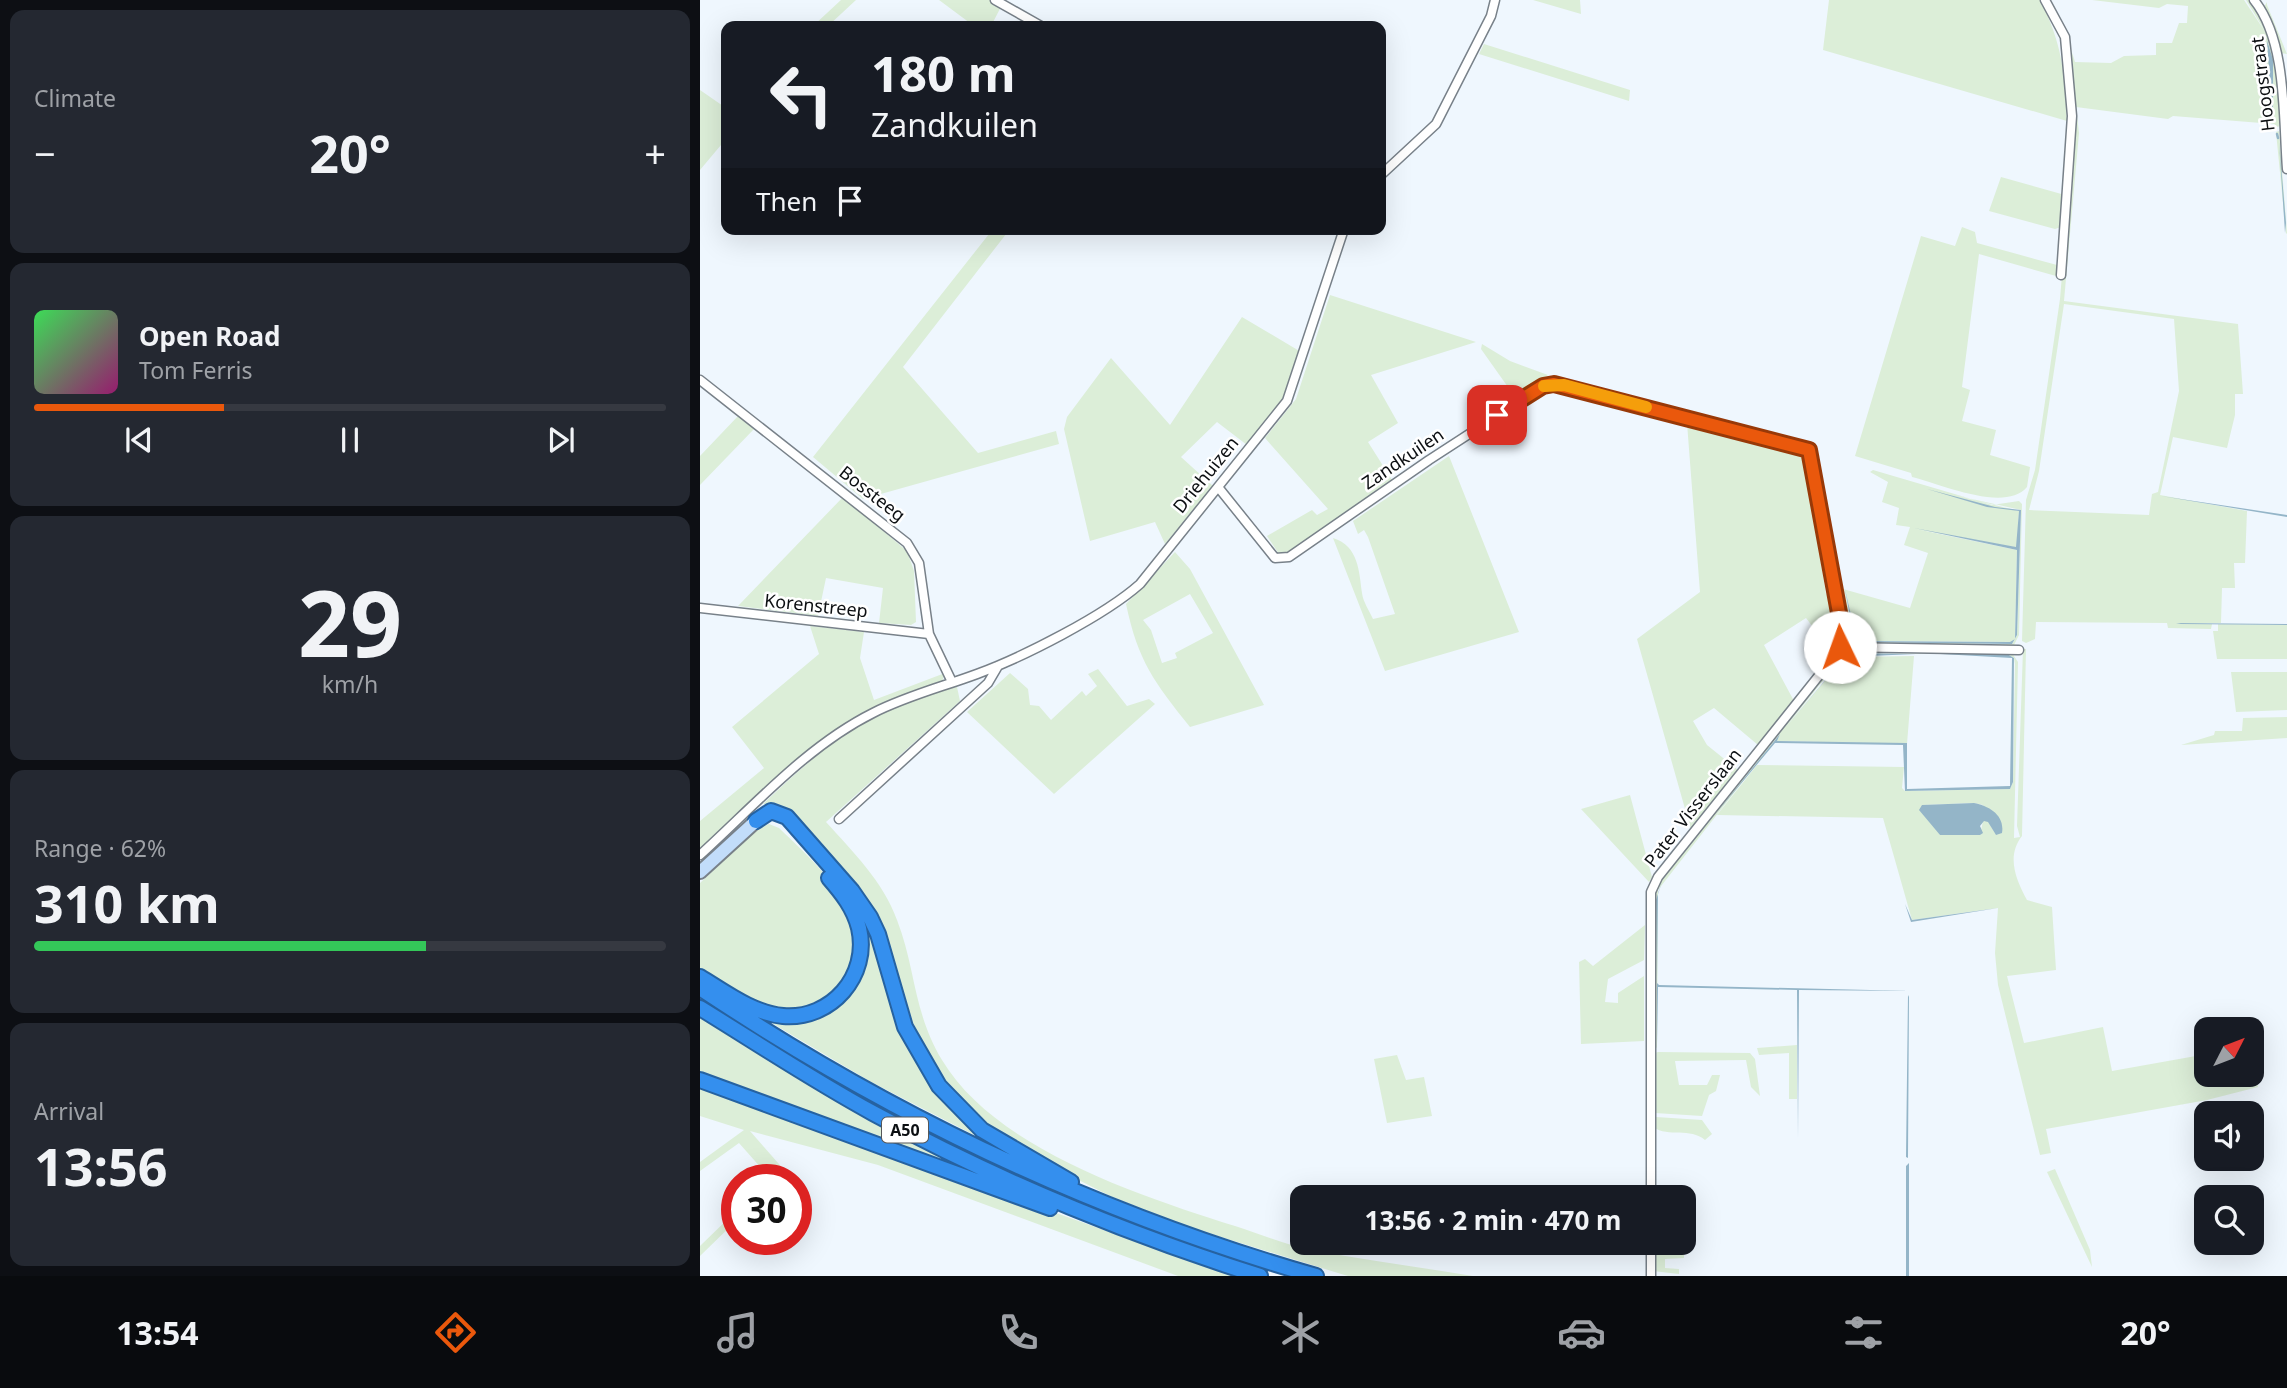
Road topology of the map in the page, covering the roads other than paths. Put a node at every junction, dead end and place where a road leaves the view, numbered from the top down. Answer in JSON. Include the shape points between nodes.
{"nodes":[{"id":1,"x":995,"y":0,"type":"edge"},
{"id":2,"x":1495,"y":0,"type":"edge"},
{"id":3,"x":2045,"y":0,"type":"edge"},
{"id":4,"x":2255,"y":0,"type":"edge"},
{"id":5,"x":1032,"y":21,"type":"edge"},
{"id":6,"x":2287,"y":169,"type":"edge"},
{"id":7,"x":1386,"y":170,"type":"edge"},
{"id":8,"x":1342,"y":235,"type":"edge"},
{"id":9,"x":2061,"y":275,"type":"dead end"},
{"id":10,"x":700,"y":380,"type":"edge"},
{"id":11,"x":1218,"y":487,"type":"junction"},
{"id":12,"x":700,"y":608,"type":"edge"},
{"id":13,"x":929,"y":634,"type":"junction"},
{"id":14,"x":1840,"y":647,"type":"junction"},
{"id":15,"x":2019,"y":650,"type":"dead end"},
{"id":16,"x":998,"y":666,"type":"junction"},
{"id":17,"x":953,"y":682,"type":"junction"},
{"id":18,"x":839,"y":819,"type":"dead end"},
{"id":19,"x":756,"y":821,"type":"junction"},
{"id":20,"x":700,"y":855,"type":"edge"},
{"id":21,"x":700,"y":872,"type":"edge"},
{"id":22,"x":700,"y":977,"type":"edge"},
{"id":23,"x":700,"y":988,"type":"edge"},
{"id":24,"x":700,"y":1007,"type":"edge"},
{"id":25,"x":700,"y":1080,"type":"edge"},
{"id":26,"x":1651,"y":1185,"type":"edge"},
{"id":27,"x":1104,"y":1205,"type":"junction"},
{"id":28,"x":1122,"y":1228,"type":"junction"},
{"id":29,"x":1651,"y":1255,"type":"edge"},
{"id":30,"x":1260,"y":1276,"type":"edge"},
{"id":31,"x":1316,"y":1276,"type":"edge"},
{"id":32,"x":1651,"y":1276,"type":"edge"}],
"edges":[{"from":1,"to":5,"type":"street"},
{"from":2,"to":7,"type":"street","via":[[1436,124]]},
{"from":3,"to":9,"type":"street","via":[[2065,37],[2072,128]]},
{"from":4,"to":6,"type":"street","name":"Hoogstraat","via":[[2276,40]]},
{"from":8,"to":11,"type":"street","name":"Driehuizen","via":[[1291,394]]},
{"from":10,"to":13,"type":"street","name":"Bossteeg","via":[[907,543],[919,563]]},
{"from":11,"to":14,"type":"street","name":"Zandkuilen","via":[[1275,558],[1289,557],[1543,386],[1564,385],[1809,450],[1842,629]]},
{"from":11,"to":16,"type":"street","name":"Driehuizen","via":[[1121,601]]},
{"from":12,"to":13,"type":"street","name":"Korenstreep"},
{"from":13,"to":17,"type":"street","name":"Bossteeg"},
{"from":14,"to":15,"type":"street"},
{"from":14,"to":26,"type":"street","name":"Pater Visserslaan","via":[[1654,884],[1650,900]]},
{"from":16,"to":17,"type":"street","name":"Driehuizen"},
{"from":16,"to":18,"type":"street","name":"Driehuizen","via":[[988,683]]},
{"from":17,"to":20,"type":"street","name":"Driehuizen","via":[[848,727]]},
{"from":19,"to":21,"type":"main road"},
{"from":19,"to":22,"type":"highway","via":[[769,817],[779,823],[849,904],[861,939],[856,971],[832,1003],[793,1016],[758,1010]]},
{"from":19,"to":27,"type":"highway","number":"A50","via":[[771,811],[787,817],[862,904],[878,934],[910,1040],[953,1103],[994,1138]]},
{"from":23,"to":27,"type":"highway","number":"A50","via":[[875,1096],[955,1138]]},
{"from":24,"to":28,"type":"highway","number":"A50","via":[[871,1112],[1007,1179]]},
{"from":25,"to":28,"type":"highway","number":"A50","via":[[1099,1225]]},
{"from":27,"to":31,"type":"highway","number":"A50"},
{"from":28,"to":30,"type":"highway","number":"A50"},
{"from":29,"to":32,"type":"street"}]}
